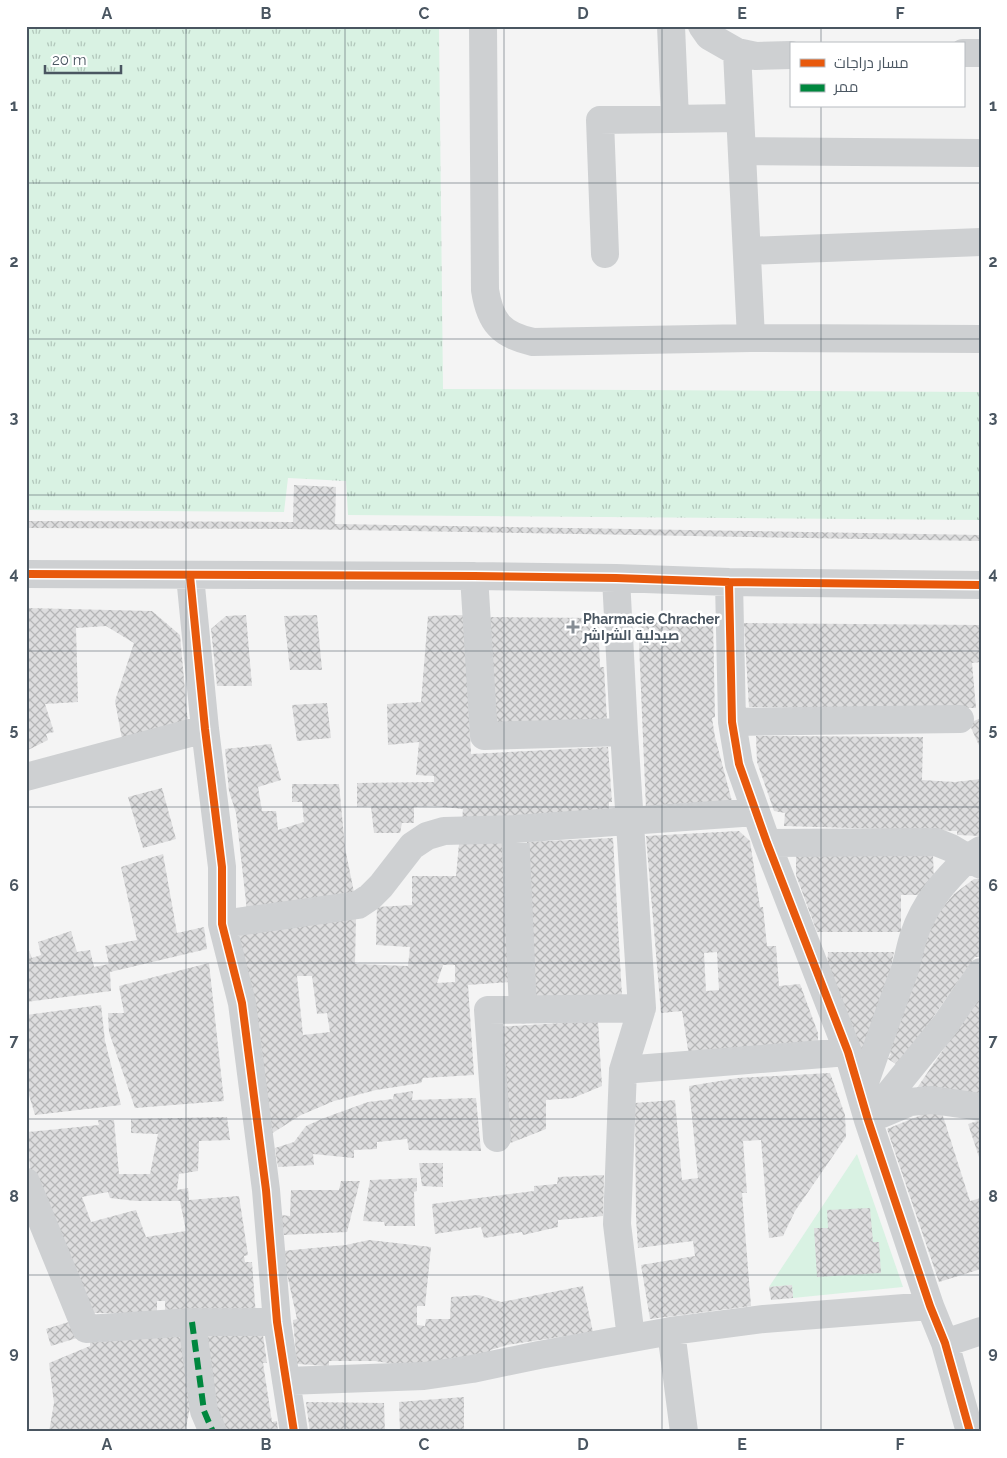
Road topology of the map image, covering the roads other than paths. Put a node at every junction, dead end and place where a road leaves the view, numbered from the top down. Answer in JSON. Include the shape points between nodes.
{"nodes":[{"id":1,"x":483,"y":26,"type":"edge"},
{"id":2,"x":671,"y":26,"type":"edge"},
{"id":3,"x":702,"y":26,"type":"edge"},
{"id":4,"x":737,"y":52,"type":"junction"},
{"id":5,"x":981,"y":53,"type":"edge"},
{"id":6,"x":964,"y":54,"type":"edge"},
{"id":7,"x":790,"y":55,"type":"edge"},
{"id":8,"x":740,"y":118,"type":"junction"},
{"id":9,"x":675,"y":119,"type":"junction"},
{"id":10,"x":742,"y":152,"type":"junction"},
{"id":11,"x":981,"y":153,"type":"edge"},
{"id":12,"x":981,"y":242,"type":"edge"},
{"id":13,"x":746,"y":251,"type":"junction"},
{"id":14,"x":605,"y":254,"type":"dead end"},
{"id":15,"x":750,"y":338,"type":"junction"},
{"id":16,"x":981,"y":339,"type":"edge"},
{"id":17,"x":26,"y":574,"type":"edge"},
{"id":18,"x":190,"y":576,"type":"junction"},
{"id":19,"x":474,"y":576,"type":"junction"},
{"id":20,"x":616,"y":578,"type":"junction"},
{"id":21,"x":729,"y":582,"type":"junction"},
{"id":22,"x":981,"y":585,"type":"edge"},
{"id":23,"x":960,"y":720,"type":"dead end"},
{"id":24,"x":732,"y":722,"type":"junction"},
{"id":25,"x":205,"y":729,"type":"junction"},
{"id":26,"x":624,"y":732,"type":"junction"},
{"id":27,"x":26,"y":778,"type":"edge"},
{"id":28,"x":756,"y":812,"type":"junction"},
{"id":29,"x":629,"y":820,"type":"junction"},
{"id":30,"x":514,"y":829,"type":"junction"},
{"id":31,"x":767,"y":843,"type":"junction"},
{"id":32,"x":976,"y":858,"type":"edge"},
{"id":33,"x":222,"y":924,"type":"junction"},
{"id":34,"x":981,"y":972,"type":"edge"},
{"id":35,"x":642,"y":1008,"type":"junction"},
{"id":36,"x":523,"y":1010,"type":"junction"},
{"id":37,"x":848,"y":1052,"type":"junction"},
{"id":38,"x":623,"y":1070,"type":"junction"},
{"id":39,"x":861,"y":1094,"type":"junction"},
{"id":40,"x":981,"y":1107,"type":"edge"},
{"id":41,"x":868,"y":1120,"type":"junction"},
{"id":42,"x":497,"y":1138,"type":"dead end"},
{"id":43,"x":26,"y":1182,"type":"edge"},
{"id":44,"x":930,"y":1306,"type":"junction"},
{"id":45,"x":192,"y":1322,"type":"junction"},
{"id":46,"x":277,"y":1322,"type":"junction"},
{"id":47,"x":671,"y":1331,"type":"junction"},
{"id":48,"x":981,"y":1331,"type":"edge"},
{"id":49,"x":631,"y":1338,"type":"junction"},
{"id":50,"x":945,"y":1343,"type":"junction"},
{"id":51,"x":286,"y":1381,"type":"junction"},
{"id":52,"x":213,"y":1432,"type":"edge"},
{"id":53,"x":294,"y":1432,"type":"edge"},
{"id":54,"x":684,"y":1432,"type":"edge"},
{"id":55,"x":970,"y":1432,"type":"edge"}],
"edges":[{"from":1,"to":15,"type":"street","via":[[485,290],[495,321],[505,331],[533,342]]},
{"from":2,"to":9,"type":"street"},
{"from":3,"to":4,"type":"street","via":[[709,36]]},
{"from":4,"to":7,"type":"street","via":[[756,56]]},
{"from":4,"to":8,"type":"street"},
{"from":5,"to":6,"type":"street"},
{"from":8,"to":9,"type":"street"},
{"from":8,"to":10,"type":"street"},
{"from":9,"to":14,"type":"street","via":[[600,120]]},
{"from":10,"to":11,"type":"street"},
{"from":10,"to":13,"type":"street"},
{"from":12,"to":13,"type":"street"},
{"from":13,"to":15,"type":"street"},
{"from":15,"to":16,"type":"street"},
{"from":17,"to":18,"type":"street"},
{"from":18,"to":19,"type":"street"},
{"from":18,"to":25,"type":"street"},
{"from":19,"to":20,"type":"street"},
{"from":19,"to":26,"type":"street","via":[[484,736]]},
{"from":20,"to":21,"type":"street"},
{"from":20,"to":26,"type":"street"},
{"from":21,"to":22,"type":"street"},
{"from":21,"to":24,"type":"street"},
{"from":23,"to":24,"type":"street"},
{"from":24,"to":28,"type":"street","via":[[739,764]]},
{"from":25,"to":27,"type":"street"},
{"from":25,"to":33,"type":"street","via":[[222,867]]},
{"from":26,"to":29,"type":"street"},
{"from":28,"to":29,"type":"street"},
{"from":28,"to":31,"type":"street"},
{"from":29,"to":30,"type":"street"},
{"from":29,"to":35,"type":"street"},
{"from":30,"to":33,"type":"street","via":[[444,831],[427,836],[412,846],[381,886],[358,905]]},
{"from":30,"to":36,"type":"street"},
{"from":31,"to":32,"type":"street","via":[[936,842]]},
{"from":31,"to":37,"type":"street"},
{"from":32,"to":39,"type":"street","via":[[952,874],[923,914]]},
{"from":33,"to":46,"type":"street","via":[[242,1003],[266,1190]]},
{"from":34,"to":41,"type":"street","via":[[945,1025]]},
{"from":35,"to":36,"type":"street"},
{"from":35,"to":38,"type":"street"},
{"from":36,"to":42,"type":"street","via":[[488,1010]]},
{"from":37,"to":38,"type":"street"},
{"from":37,"to":39,"type":"street"},
{"from":38,"to":49,"type":"street","via":[[617,1224]]},
{"from":39,"to":41,"type":"street"},
{"from":40,"to":41,"type":"street","via":[[932,1100],[910,1102]]},
{"from":41,"to":44,"type":"street"},
{"from":43,"to":45,"type":"street","via":[[86,1329]]},
{"from":44,"to":47,"type":"street","via":[[764,1318]]},
{"from":44,"to":50,"type":"street"},
{"from":45,"to":46,"type":"street"},
{"from":45,"to":52,"type":"street","via":[[204,1411]]},
{"from":46,"to":51,"type":"street"},
{"from":47,"to":49,"type":"street"},
{"from":47,"to":54,"type":"street"},
{"from":48,"to":50,"type":"street"},
{"from":49,"to":51,"type":"street","via":[[424,1376]]},
{"from":50,"to":55,"type":"street"},
{"from":51,"to":53,"type":"street"}]}
